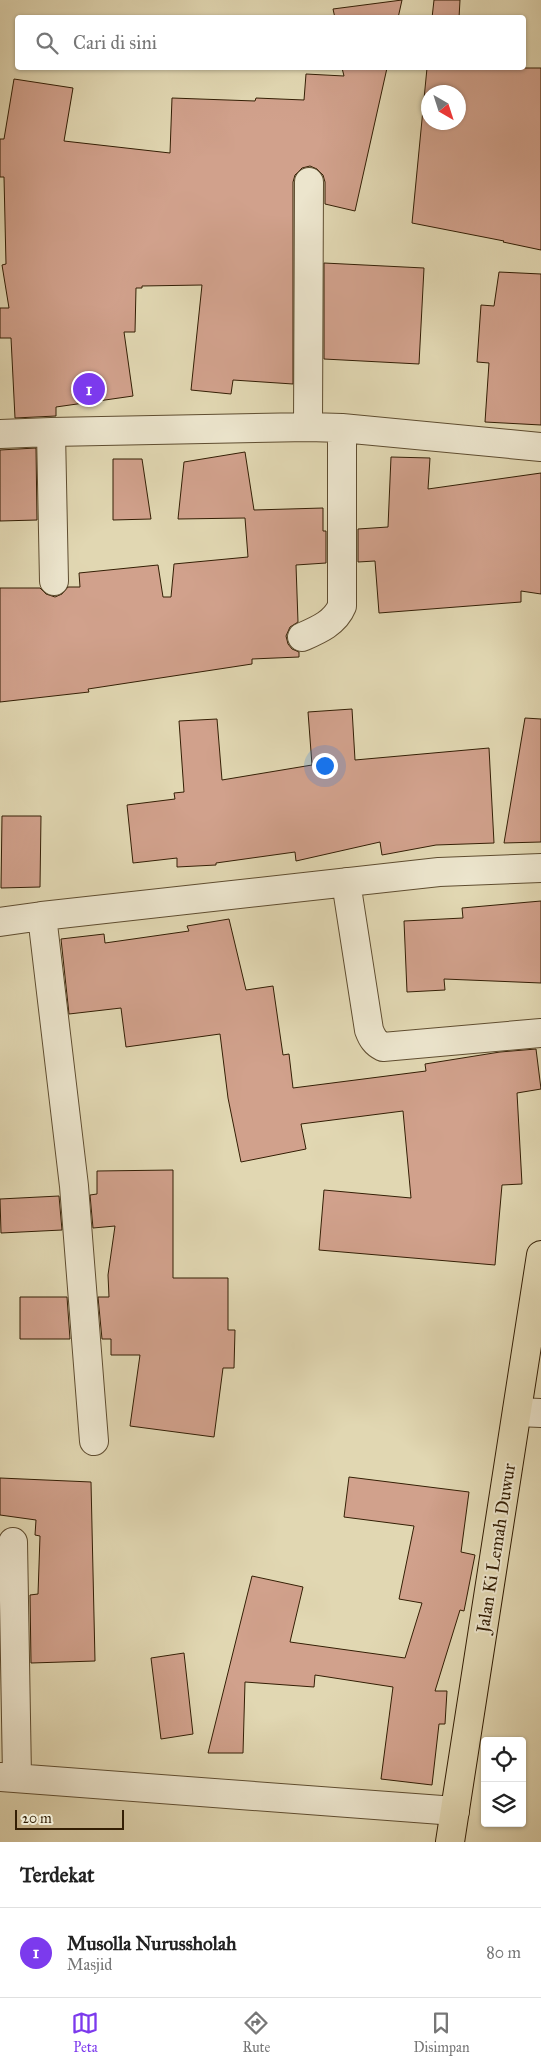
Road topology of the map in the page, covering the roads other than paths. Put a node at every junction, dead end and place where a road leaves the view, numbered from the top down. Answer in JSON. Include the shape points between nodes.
{"nodes":[{"id":1,"x":309,"y":182,"type":"dead end"},
{"id":2,"x":308,"y":427,"type":"junction"},
{"id":3,"x":342,"y":428,"type":"junction"},
{"id":4,"x":51,"y":432,"type":"junction"},
{"id":5,"x":0,"y":434,"type":"edge"},
{"id":6,"x":541,"y":447,"type":"edge"},
{"id":7,"x":54,"y":581,"type":"dead end"},
{"id":8,"x":302,"y":637,"type":"dead end"},
{"id":9,"x":541,"y":868,"type":"edge"},
{"id":10,"x":346,"y":882,"type":"junction"},
{"id":11,"x":42,"y":916,"type":"junction"},
{"id":12,"x":0,"y":922,"type":"edge"},
{"id":13,"x":541,"y":1033,"type":"edge"},
{"id":14,"x":541,"y":1255,"type":"edge"},
{"id":15,"x":529,"y":1412,"type":"edge"},
{"id":16,"x":94,"y":1441,"type":"dead end"},
{"id":17,"x":13,"y":1542,"type":"dead end"},
{"id":18,"x":9,"y":1777,"type":"edge"},
{"id":19,"x":455,"y":1811,"type":"junction"},
{"id":20,"x":450,"y":1842,"type":"edge"}],
"edges":[{"from":1,"to":2,"type":"street"},
{"from":2,"to":3,"type":"street"},
{"from":2,"to":4,"type":"street"},
{"from":3,"to":6,"type":"street"},
{"from":3,"to":8,"type":"street","via":[[342,606],[332,621]]},
{"from":4,"to":5,"type":"street"},
{"from":4,"to":7,"type":"street"},
{"from":9,"to":10,"type":"street","via":[[439,872]]},
{"from":10,"to":11,"type":"street"},
{"from":10,"to":13,"type":"street","via":[[369,1030],[377,1044],[383,1047]]},
{"from":11,"to":12,"type":"street"},
{"from":11,"to":16,"type":"street","via":[[74,1186]]},
{"from":14,"to":15,"type":"main road","name":"Jalan Ki Lemah Duwur"},
{"from":15,"to":19,"type":"main road","name":"Jalan Ki Lemah Duwur"},
{"from":17,"to":18,"type":"street"},
{"from":18,"to":19,"type":"street"},
{"from":19,"to":20,"type":"main road","name":"Jalan Ki Lemah Duwur"}]}
